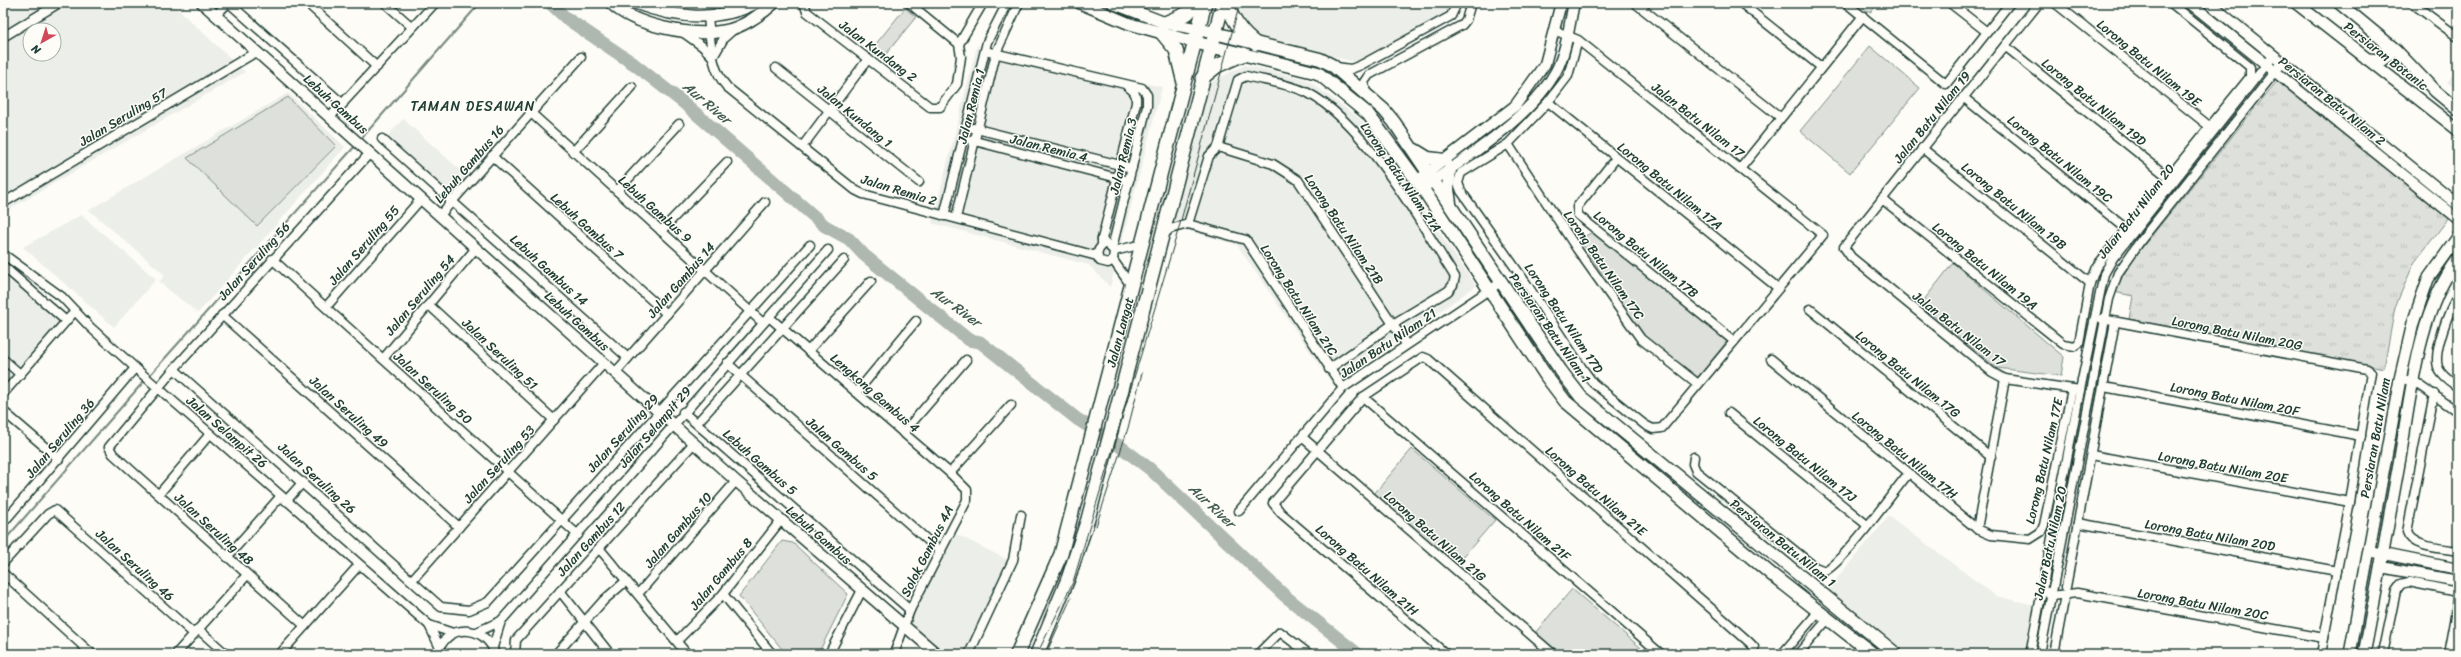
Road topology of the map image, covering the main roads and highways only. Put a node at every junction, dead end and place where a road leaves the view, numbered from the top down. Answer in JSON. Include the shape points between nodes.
{"nodes":[{"id":1,"x":611,"y":3,"type":"edge"},
{"id":2,"x":635,"y":3,"type":"edge"},
{"id":3,"x":756,"y":3,"type":"edge"},
{"id":4,"x":774,"y":3,"type":"edge"},
{"id":5,"x":1080,"y":3,"type":"edge"},
{"id":6,"x":1113,"y":3,"type":"edge"},
{"id":7,"x":1197,"y":3,"type":"edge"},
{"id":8,"x":1205,"y":3,"type":"edge"},
{"id":9,"x":1222,"y":3,"type":"edge"},
{"id":10,"x":1226,"y":3,"type":"edge"},
{"id":11,"x":2296,"y":3,"type":"edge"},
{"id":12,"x":2338,"y":3,"type":"edge"},
{"id":13,"x":1164,"y":28,"type":"junction"},
{"id":14,"x":1198,"y":29,"type":"junction"},
{"id":15,"x":1214,"y":34,"type":"junction"},
{"id":16,"x":2383,"y":39,"type":"junction"},
{"id":17,"x":1194,"y":42,"type":"junction"},
{"id":18,"x":1256,"y":44,"type":"junction"},
{"id":19,"x":1210,"y":47,"type":"junction"},
{"id":20,"x":1244,"y":54,"type":"junction"},
{"id":21,"x":2365,"y":59,"type":"junction"},
{"id":22,"x":1202,"y":78,"type":"junction"},
{"id":23,"x":1184,"y":85,"type":"junction"},
{"id":24,"x":2458,"y":110,"type":"edge"},
{"id":25,"x":2458,"y":130,"type":"edge"},
{"id":26,"x":1412,"y":148,"type":"junction"},
{"id":27,"x":1450,"y":205,"type":"junction"},
{"id":28,"x":2458,"y":237,"type":"edge"},
{"id":29,"x":2458,"y":259,"type":"edge"},
{"id":30,"x":1772,"y":552,"type":"junction"},
{"id":31,"x":1824,"y":614,"type":"junction"},
{"id":32,"x":1017,"y":654,"type":"edge"},
{"id":33,"x":1037,"y":654,"type":"edge"},
{"id":34,"x":1873,"y":654,"type":"edge"},
{"id":35,"x":1896,"y":654,"type":"edge"},
{"id":36,"x":2350,"y":654,"type":"edge"},
{"id":37,"x":2364,"y":654,"type":"edge"}],
"edges":[{"from":1,"to":4,"type":"main road","via":[[630,16],[679,30],[710,32],[738,26]]},
{"from":2,"to":3,"type":"main road","via":[[670,15],[708,17],[740,10]]},
{"from":5,"to":13,"type":"main road","via":[[1130,24]]},
{"from":6,"to":13,"type":"main road"},
{"from":7,"to":13,"type":"highway","via":[[1188,13]]},
{"from":8,"to":14,"type":"highway","name":"Jalan Langat"},
{"from":9,"to":15,"type":"highway","name":"Jalan Langat"},
{"from":10,"to":18,"type":"highway","via":[[1235,24]]},
{"from":11,"to":21,"type":"main road","name":"Persiaran Botanic"},
{"from":12,"to":16,"type":"main road","name":"Persiaran Botanic"},
{"from":13,"to":14,"type":"main road"},
{"from":13,"to":17,"type":"main road"},
{"from":13,"to":23,"type":"highway","via":[[1176,50],[1183,70]]},
{"from":14,"to":15,"type":"main road","name":"Persiaran Batu Nilam 1"},
{"from":14,"to":17,"type":"highway","name":"Jalan Langat"},
{"from":15,"to":18,"type":"main road","name":"Persiaran Batu Nilam 1"},
{"from":15,"to":19,"type":"highway","name":"Jalan Langat"},
{"from":16,"to":21,"type":"main road","via":[[2389,54],[2386,58]]},
{"from":16,"to":24,"type":"main road","name":"Persiaran Botanic","via":[[2435,91]]},
{"from":17,"to":19,"type":"main road"},
{"from":17,"to":23,"type":"highway","name":"Jalan Langat"},
{"from":18,"to":26,"type":"main road","name":"Persiaran Batu Nilam 1","via":[[1320,59],[1332,65],[1384,110]]},
{"from":19,"to":20,"type":"main road"},
{"from":19,"to":22,"type":"highway","name":"Jalan Langat"},
{"from":20,"to":22,"type":"highway","via":[[1217,66]]},
{"from":20,"to":31,"type":"main road","via":[[1307,69],[1324,77],[1377,124],[1565,401]]},
{"from":21,"to":25,"type":"main road","name":"Persiaran Botanic"},
{"from":22,"to":33,"type":"highway","name":"Jalan Langat","via":[[1088,519],[1068,579]]},
{"from":23,"to":32,"type":"highway","name":"Jalan Langat","via":[[1061,554]]},
{"from":26,"to":27,"type":"main road","name":"Persiaran Batu Nilam 1"},
{"from":26,"to":27,"type":"main road","via":[[1428,158],[1448,164]]},
{"from":27,"to":30,"type":"main road","name":"Persiaran Batu Nilam 1","via":[[1581,397]]},
{"from":28,"to":36,"type":"main road","name":"Persiaran Batu Nilam","via":[[2426,284],[2416,311],[2400,378]]},
{"from":29,"to":37,"type":"main road","via":[[2438,290],[2427,323]]},
{"from":30,"to":31,"type":"main road","via":[[1780,564],[1819,598]]},
{"from":30,"to":35,"type":"main road","name":"Persiaran Batu Nilam 1"},
{"from":31,"to":34,"type":"main road"},
{"from":31,"to":35,"type":"main road","via":[[1846,619],[1884,649]]}]}
